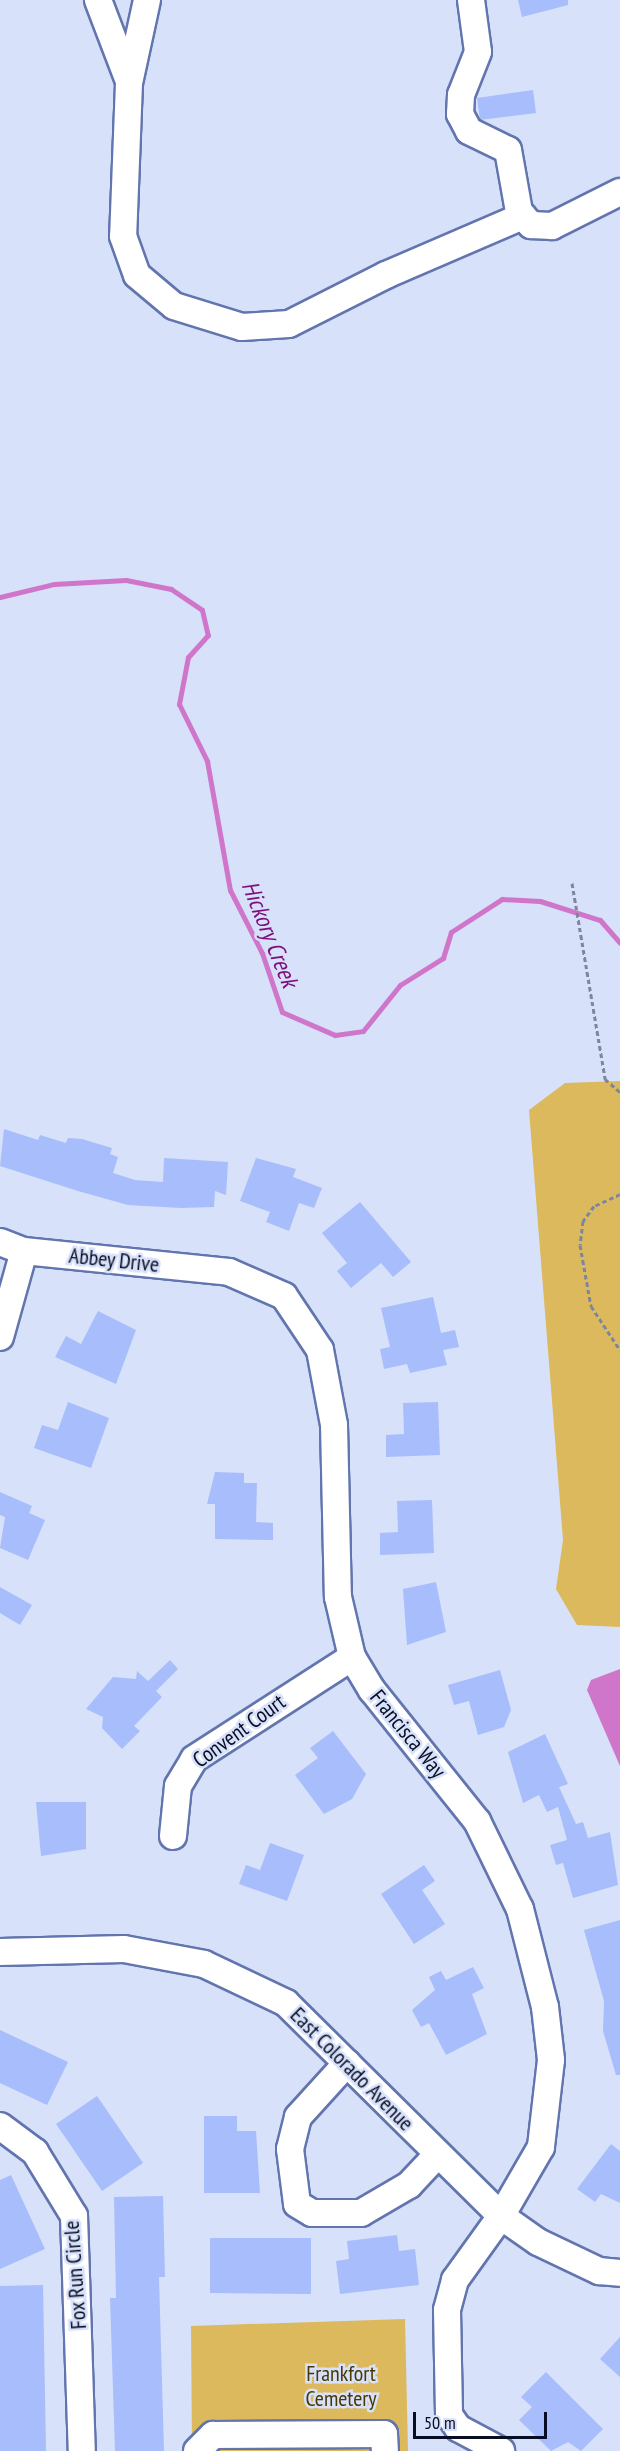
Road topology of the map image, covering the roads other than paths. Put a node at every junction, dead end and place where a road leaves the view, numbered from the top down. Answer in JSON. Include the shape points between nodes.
{"nodes":[{"id":1,"x":98,"y":0,"type":"edge"},
{"id":2,"x":147,"y":0,"type":"edge"},
{"id":3,"x":471,"y":0,"type":"edge"},
{"id":4,"x":129,"y":83,"type":"junction"},
{"id":5,"x":620,"y":192,"type":"edge"},
{"id":6,"x":523,"y":216,"type":"junction"},
{"id":7,"x":0,"y":1242,"type":"edge"},
{"id":8,"x":24,"y":1251,"type":"junction"},
{"id":9,"x":229,"y":1272,"type":"joint"},
{"id":10,"x":0,"y":1337,"type":"edge"},
{"id":11,"x":352,"y":1657,"type":"junction"},
{"id":12,"x":173,"y":1836,"type":"dead end"},
{"id":13,"x":0,"y":1952,"type":"edge"},
{"id":14,"x":347,"y":2063,"type":"junction"},
{"id":15,"x":0,"y":2127,"type":"edge"},
{"id":16,"x":438,"y":2154,"type":"junction"},
{"id":17,"x":501,"y":2216,"type":"junction"},
{"id":18,"x":620,"y":2273,"type":"edge"},
{"id":19,"x":296,"y":2443,"type":"edge"},
{"id":20,"x":82,"y":2451,"type":"edge"},
{"id":21,"x":197,"y":2451,"type":"edge"},
{"id":22,"x":385,"y":2451,"type":"edge"},
{"id":23,"x":501,"y":2451,"type":"edge"}],
"edges":[{"from":1,"to":4,"type":"street"},
{"from":2,"to":4,"type":"street"},
{"from":3,"to":6,"type":"street","via":[[478,52],[462,94],[460,114],[470,131],[508,150]]},
{"from":4,"to":6,"type":"street","via":[[122,220],[126,252],[149,288],[200,316],[255,328],[297,322],[386,275]]},
{"from":5,"to":6,"type":"street","via":[[552,226],[531,225]]},
{"from":7,"to":8,"type":"street","name":"Abbey Drive"},
{"from":8,"to":9,"type":"street","name":"Abbey Drive"},
{"from":8,"to":10,"type":"street"},
{"from":9,"to":11,"type":"street","name":"Francisca Way","via":[[284,1296],[320,1350],[334,1425],[338,1597]]},
{"from":11,"to":12,"type":"street","name":"Convent Court","via":[[194,1759],[177,1786]]},
{"from":11,"to":17,"type":"street","name":"Francisca Way","via":[[372,1690],[477,1821],[520,1910],[537,1968],[551,2041],[547,2107],[541,2146]]},
{"from":13,"to":14,"type":"street","name":"East Colorado Avenue","via":[[124,1949],[204,1964],[286,2003]]},
{"from":14,"to":16,"type":"street","name":"East Colorado Avenue"},
{"from":14,"to":16,"type":"street","via":[[298,2117],[290,2149],[297,2204],[312,2213],[361,2213],[409,2185]]},
{"from":15,"to":20,"type":"street","name":"Fox Run Circle","via":[[35,2152],[74,2216]]},
{"from":16,"to":17,"type":"street","name":"East Colorado Avenue"},
{"from":17,"to":18,"type":"street","name":"East Colorado Avenue","via":[[538,2242],[599,2271]]},
{"from":17,"to":23,"type":"street","name":"Francisca Way","via":[[456,2280],[444,2347],[449,2415],[458,2428]]},
{"from":19,"to":21,"type":"street","via":[[213,2435]]},
{"from":19,"to":22,"type":"street","via":[[384,2434]]}]}
